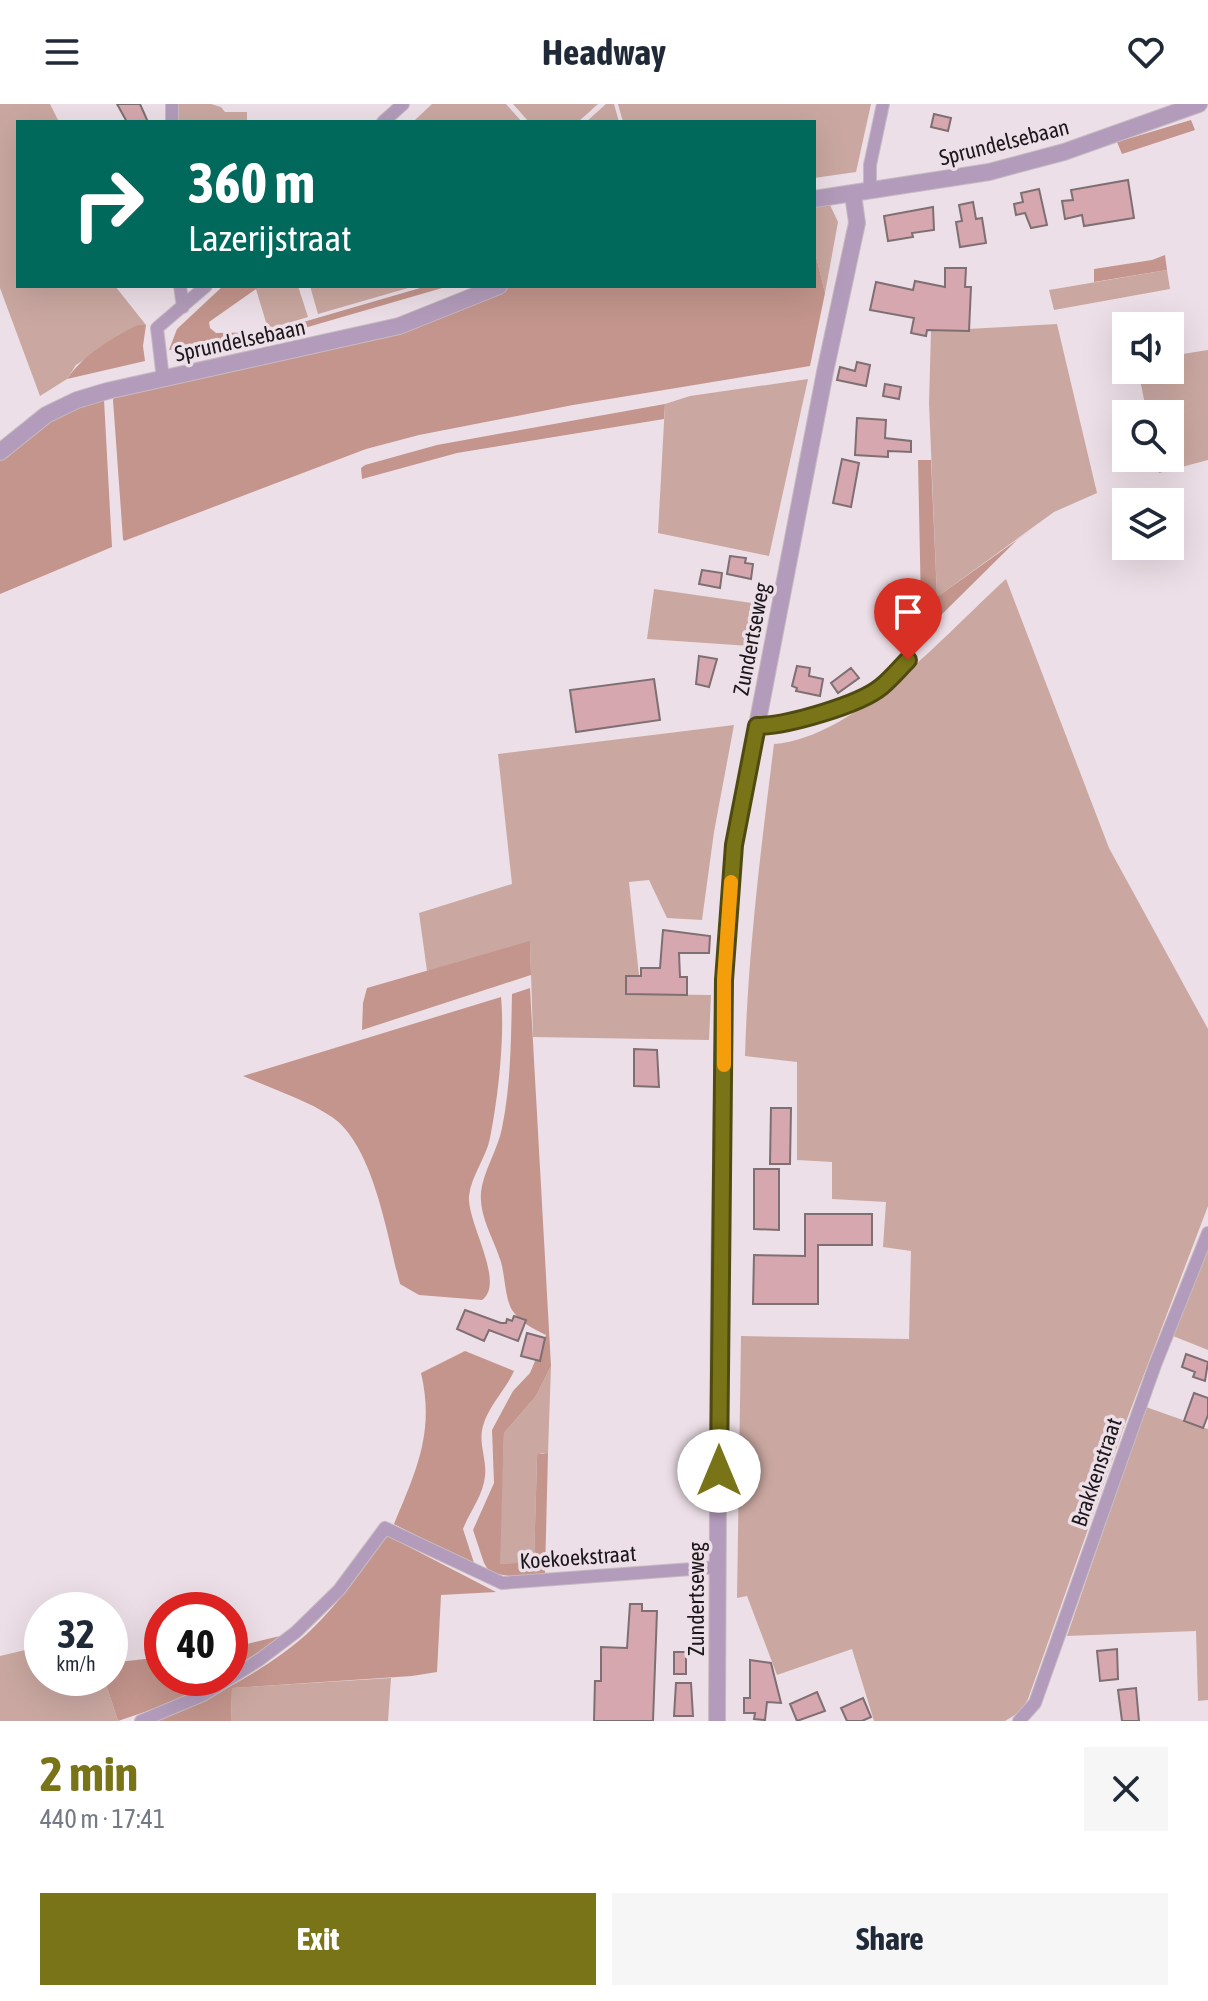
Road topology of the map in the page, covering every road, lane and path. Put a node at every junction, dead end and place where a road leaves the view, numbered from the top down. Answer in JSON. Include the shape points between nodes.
{"nodes":[{"id":1,"x":403,"y":104,"type":"edge"},
{"id":2,"x":883,"y":104,"type":"edge"},
{"id":3,"x":1199,"y":104,"type":"edge"},
{"id":4,"x":385,"y":120,"type":"edge"},
{"id":5,"x":862,"y":193,"type":"junction"},
{"id":6,"x":816,"y":199,"type":"edge"},
{"id":7,"x":180,"y":288,"type":"edge"},
{"id":8,"x":204,"y":288,"type":"edge"},
{"id":9,"x":494,"y":288,"type":"edge"},
{"id":10,"x":183,"y":307,"type":"junction"},
{"id":11,"x":163,"y":379,"type":"junction"},
{"id":12,"x":0,"y":452,"type":"edge"},
{"id":13,"x":908,"y":660,"type":"dead end"},
{"id":14,"x":757,"y":726,"type":"junction"},
{"id":15,"x":1208,"y":1233,"type":"edge"},
{"id":16,"x":719,"y":1567,"type":"junction"},
{"id":17,"x":141,"y":1721,"type":"edge"},
{"id":18,"x":717,"y":1721,"type":"edge"},
{"id":19,"x":1019,"y":1721,"type":"edge"}],
"edges":[{"from":1,"to":4,"type":"street"},
{"from":2,"to":5,"type":"street","name":"Zundertseweg"},
{"from":3,"to":5,"type":"street","name":"Sprundelsebaan","via":[[989,172]]},
{"from":5,"to":6,"type":"street","name":"Sprundelsebaan"},
{"from":5,"to":14,"type":"street","name":"Zundertseweg"},
{"from":7,"to":10,"type":"street"},
{"from":8,"to":10,"type":"street"},
{"from":9,"to":11,"type":"street","name":"Sprundelsebaan","via":[[399,326]]},
{"from":10,"to":11,"type":"street","via":[[156,332]]},
{"from":11,"to":12,"type":"street","name":"Sprundelsebaan","via":[[77,400],[46,415]]},
{"from":13,"to":14,"type":"street","via":[[879,689],[802,720]]},
{"from":14,"to":16,"type":"street","name":"Zundertseweg","via":[[734,845],[724,980]]},
{"from":15,"to":19,"type":"street","name":"Brakkenstraat","via":[[1155,1365],[1035,1703]]},
{"from":16,"to":17,"type":"street","name":"Koekoekstraat","via":[[502,1583],[385,1528],[339,1590],[296,1632],[203,1695]]},
{"from":16,"to":18,"type":"street","name":"Zundertseweg"}]}
